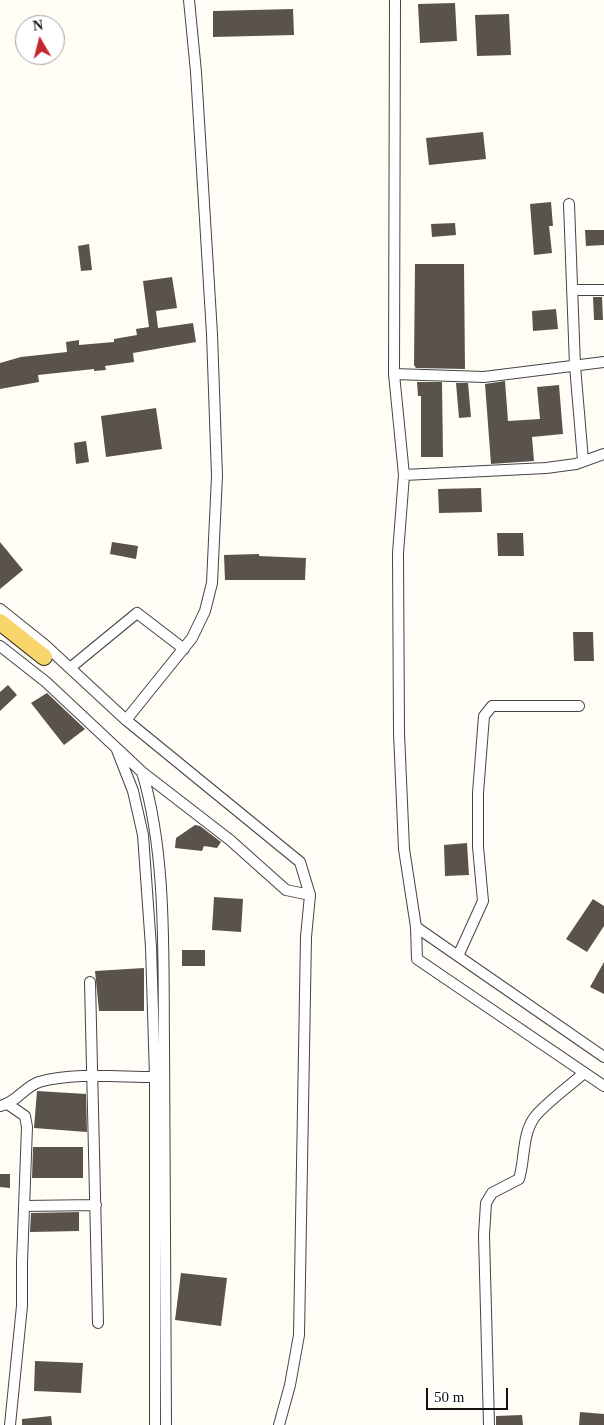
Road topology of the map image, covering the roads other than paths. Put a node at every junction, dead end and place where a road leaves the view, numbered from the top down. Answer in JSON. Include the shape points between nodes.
{"nodes":[{"id":1,"x":188,"y":0,"type":"edge"},
{"id":2,"x":395,"y":0,"type":"edge"},
{"id":3,"x":569,"y":204,"type":"dead end"},
{"id":4,"x":572,"y":290,"type":"junction"},
{"id":5,"x":604,"y":290,"type":"edge"},
{"id":6,"x":604,"y":362,"type":"edge"},
{"id":7,"x":575,"y":366,"type":"junction"},
{"id":8,"x":394,"y":374,"type":"junction"},
{"id":9,"x":604,"y":454,"type":"edge"},
{"id":10,"x":583,"y":460,"type":"junction"},
{"id":11,"x":404,"y":475,"type":"junction"},
{"id":12,"x":0,"y":609,"type":"edge"},
{"id":13,"x":0,"y":622,"type":"edge"},
{"id":14,"x":0,"y":646,"type":"edge"},
{"id":15,"x":184,"y":650,"type":"junction"},
{"id":16,"x":44,"y":658,"type":"dead end"},
{"id":17,"x":70,"y":668,"type":"junction"},
{"id":18,"x":579,"y":706,"type":"dead end"},
{"id":19,"x":126,"y":720,"type":"junction"},
{"id":20,"x":117,"y":750,"type":"junction"},
{"id":21,"x":142,"y":772,"type":"junction"},
{"id":22,"x":310,"y":895,"type":"junction"},
{"id":23,"x":416,"y":927,"type":"junction"},
{"id":24,"x":458,"y":956,"type":"junction"},
{"id":25,"x":90,"y":982,"type":"dead end"},
{"id":26,"x":604,"y":1057,"type":"edge"},
{"id":27,"x":584,"y":1073,"type":"junction"},
{"id":28,"x":92,"y":1077,"type":"junction"},
{"id":29,"x":155,"y":1077,"type":"junction"},
{"id":30,"x":604,"y":1086,"type":"edge"},
{"id":31,"x":5,"y":1106,"type":"edge"},
{"id":32,"x":96,"y":1205,"type":"junction"},
{"id":33,"x":24,"y":1206,"type":"junction"},
{"id":34,"x":160,"y":1228,"type":"junction"},
{"id":35,"x":98,"y":1323,"type":"dead end"},
{"id":36,"x":166,"y":1367,"type":"junction"},
{"id":37,"x":155,"y":1368,"type":"junction"},
{"id":38,"x":10,"y":1425,"type":"edge"},
{"id":39,"x":155,"y":1425,"type":"edge"},
{"id":40,"x":166,"y":1425,"type":"edge"},
{"id":41,"x":278,"y":1425,"type":"edge"},
{"id":42,"x":489,"y":1425,"type":"edge"}],
"edges":[{"from":1,"to":15,"type":"street","via":[[196,72],[212,334],[216,504],[210,594],[199,625]]},
{"from":2,"to":8,"type":"street"},
{"from":3,"to":4,"type":"street"},
{"from":4,"to":5,"type":"street"},
{"from":4,"to":7,"type":"street"},
{"from":6,"to":7,"type":"street"},
{"from":7,"to":8,"type":"street","via":[[484,377]]},
{"from":7,"to":10,"type":"street"},
{"from":8,"to":11,"type":"street"},
{"from":9,"to":10,"type":"street"},
{"from":10,"to":11,"type":"street","via":[[546,468]]},
{"from":11,"to":23,"type":"street","via":[[398,553],[399,733],[404,849]]},
{"from":12,"to":17,"type":"street"},
{"from":13,"to":16,"type":"main road"},
{"from":14,"to":20,"type":"street","via":[[46,682]]},
{"from":15,"to":17,"type":"street","via":[[137,613]]},
{"from":15,"to":19,"type":"street"},
{"from":17,"to":19,"type":"street"},
{"from":18,"to":24,"type":"street","via":[[492,706],[484,716],[478,793],[482,901]]},
{"from":19,"to":22,"type":"street","via":[[300,862]]},
{"from":20,"to":21,"type":"street"},
{"from":20,"to":29,"type":"street","via":[[133,791],[143,835]]},
{"from":21,"to":22,"type":"street","via":[[230,840],[286,890]]},
{"from":21,"to":34,"type":"street","via":[[156,832],[163,948]]},
{"from":22,"to":41,"type":"street","via":[[306,937],[299,1335],[290,1385]]},
{"from":23,"to":24,"type":"street"},
{"from":23,"to":27,"type":"street","via":[[417,960]]},
{"from":24,"to":26,"type":"street"},
{"from":25,"to":28,"type":"street"},
{"from":27,"to":30,"type":"street"},
{"from":27,"to":42,"type":"street","via":[[534,1118],[518,1179],[492,1193],[486,1203]]},
{"from":28,"to":29,"type":"street"},
{"from":28,"to":31,"type":"street","via":[[36,1083]]},
{"from":28,"to":32,"type":"street"},
{"from":29,"to":34,"type":"street"},
{"from":31,"to":33,"type":"street","via":[[25,1116]]},
{"from":32,"to":33,"type":"street"},
{"from":32,"to":35,"type":"street"},
{"from":33,"to":38,"type":"street","via":[[22,1306]]},
{"from":34,"to":36,"type":"street"},
{"from":34,"to":37,"type":"street"},
{"from":36,"to":37,"type":"street"},
{"from":36,"to":40,"type":"street"},
{"from":37,"to":39,"type":"street"}]}
